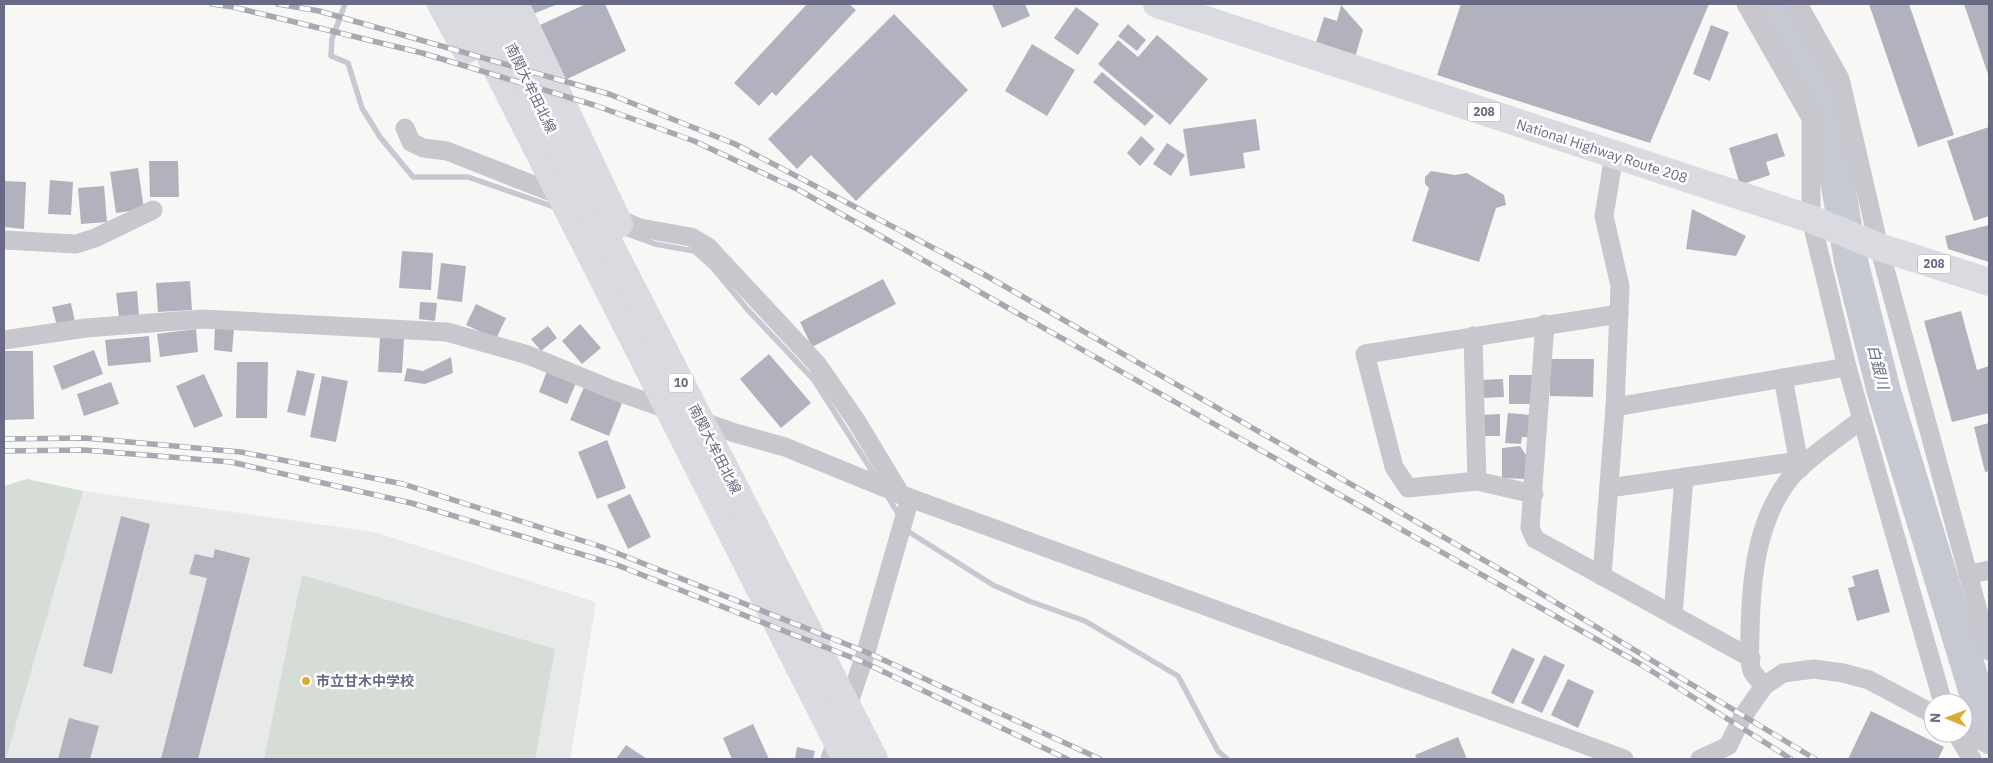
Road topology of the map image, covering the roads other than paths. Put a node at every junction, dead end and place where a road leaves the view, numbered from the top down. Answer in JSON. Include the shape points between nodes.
{"nodes":[{"id":1,"x":441,"y":4,"type":"edge"},
{"id":2,"x":464,"y":4,"type":"edge"},
{"id":3,"x":492,"y":4,"type":"edge"},
{"id":4,"x":515,"y":4,"type":"edge"},
{"id":5,"x":1157,"y":4,"type":"edge"},
{"id":6,"x":1746,"y":4,"type":"edge"},
{"id":7,"x":1798,"y":4,"type":"edge"},
{"id":8,"x":405,"y":128,"type":"dead end"},
{"id":9,"x":1614,"y":155,"type":"junction"},
{"id":10,"x":153,"y":210,"type":"dead end"},
{"id":11,"x":1811,"y":219,"type":"junction"},
{"id":12,"x":4,"y":240,"type":"edge"},
{"id":13,"x":1879,"y":247,"type":"junction"},
{"id":14,"x":1989,"y":282,"type":"edge"},
{"id":15,"x":607,"y":288,"type":"junction"},
{"id":16,"x":1619,"y":314,"type":"junction"},
{"id":17,"x":1545,"y":324,"type":"junction"},
{"id":18,"x":1473,"y":336,"type":"junction"},
{"id":19,"x":4,"y":340,"type":"edge"},
{"id":20,"x":672,"y":365,"type":"junction"},
{"id":21,"x":1847,"y":367,"type":"junction"},
{"id":22,"x":1783,"y":378,"type":"junction"},
{"id":23,"x":1615,"y":407,"type":"junction"},
{"id":24,"x":1862,"y":419,"type":"junction"},
{"id":25,"x":1799,"y":465,"type":"junction"},
{"id":26,"x":1684,"y":477,"type":"junction"},
{"id":27,"x":1477,"y":481,"type":"junction"},
{"id":28,"x":1609,"y":488,"type":"junction"},
{"id":29,"x":1534,"y":494,"type":"junction"},
{"id":30,"x":905,"y":496,"type":"junction"},
{"id":31,"x":1989,"y":570,"type":"edge"},
{"id":32,"x":1968,"y":575,"type":"junction"},
{"id":33,"x":1602,"y":576,"type":"junction"},
{"id":34,"x":1673,"y":615,"type":"junction"},
{"id":35,"x":1989,"y":651,"type":"edge"},
{"id":36,"x":1751,"y":658,"type":"junction"},
{"id":37,"x":1764,"y":686,"type":"junction"},
{"id":38,"x":1940,"y":693,"type":"edge"},
{"id":39,"x":1923,"y":709,"type":"edge"},
{"id":40,"x":1973,"y":736,"type":"edge"},
{"id":41,"x":1962,"y":743,"type":"edge"},
{"id":42,"x":1989,"y":745,"type":"edge"},
{"id":43,"x":1730,"y":753,"type":"edge"},
{"id":44,"x":830,"y":759,"type":"edge"},
{"id":45,"x":846,"y":759,"type":"edge"},
{"id":46,"x":874,"y":759,"type":"edge"},
{"id":47,"x":1624,"y":759,"type":"edge"},
{"id":48,"x":1700,"y":759,"type":"edge"},
{"id":49,"x":1972,"y":759,"type":"edge"}],
"edges":[{"from":1,"to":15,"type":"main road","via":[[493,101]]},
{"from":2,"to":15,"type":"main road","name":"南関大牟田北線","number":"10"},
{"from":3,"to":20,"type":"main road","name":"南関大牟田北線","number":"10","via":[[537,103]]},
{"from":4,"to":20,"type":"main road","via":[[656,306]]},
{"from":5,"to":9,"type":"main road","name":"National Highway Route 208","number":"208"},
{"from":6,"to":11,"type":"street","via":[[1811,118]]},
{"from":7,"to":13,"type":"street","via":[[1840,79]]},
{"from":8,"to":30,"type":"street","via":[[411,142],[423,148],[446,150],[640,228],[691,237],[708,247],[816,364]]},
{"from":9,"to":11,"type":"main road","name":"National Highway Route 208","number":"208"},
{"from":9,"to":16,"type":"street","via":[[1604,216],[1620,286]]},
{"from":10,"to":12,"type":"street","via":[[76,244]]},
{"from":11,"to":13,"type":"main road","name":"National Highway Route 208","number":"208"},
{"from":11,"to":21,"type":"street"},
{"from":13,"to":14,"type":"main road","name":"National Highway Route 208","number":"208"},
{"from":13,"to":32,"type":"street"},
{"from":15,"to":45,"type":"main road","name":"南関大牟田北線","number":"10"},
{"from":16,"to":17,"type":"street"},
{"from":16,"to":23,"type":"street"},
{"from":17,"to":18,"type":"street"},
{"from":17,"to":29,"type":"street"},
{"from":18,"to":27,"type":"street"},
{"from":18,"to":27,"type":"street","via":[[1364,354],[1394,467],[1408,488]]},
{"from":19,"to":30,"type":"street","via":[[86,328],[203,319],[447,332],[528,355],[613,390],[785,447]]},
{"from":20,"to":46,"type":"main road","name":"南関大牟田北線","number":"10"},
{"from":21,"to":22,"type":"street"},
{"from":21,"to":24,"type":"street"},
{"from":22,"to":23,"type":"street"},
{"from":22,"to":25,"type":"street"},
{"from":23,"to":28,"type":"street"},
{"from":24,"to":25,"type":"street"},
{"from":24,"to":38,"type":"street"},
{"from":25,"to":26,"type":"street"},
{"from":25,"to":36,"type":"street","via":[[1775,502],[1754,564],[1750,603]]},
{"from":26,"to":28,"type":"street"},
{"from":26,"to":34,"type":"street"},
{"from":27,"to":29,"type":"street"},
{"from":28,"to":33,"type":"street"},
{"from":29,"to":33,"type":"street","via":[[1530,528],[1535,539]]},
{"from":30,"to":44,"type":"street","via":[[866,652]]},
{"from":30,"to":47,"type":"street"},
{"from":31,"to":32,"type":"street"},
{"from":32,"to":35,"type":"street"},
{"from":33,"to":34,"type":"street"},
{"from":34,"to":36,"type":"street"},
{"from":36,"to":37,"type":"street","via":[[1752,670]]},
{"from":37,"to":39,"type":"street","via":[[1783,673],[1814,669],[1843,673],[1869,680]]},
{"from":37,"to":43,"type":"street","via":[[1744,716]]},
{"from":40,"to":42,"type":"street"},
{"from":41,"to":49,"type":"street"},
{"from":43,"to":48,"type":"street"}]}
